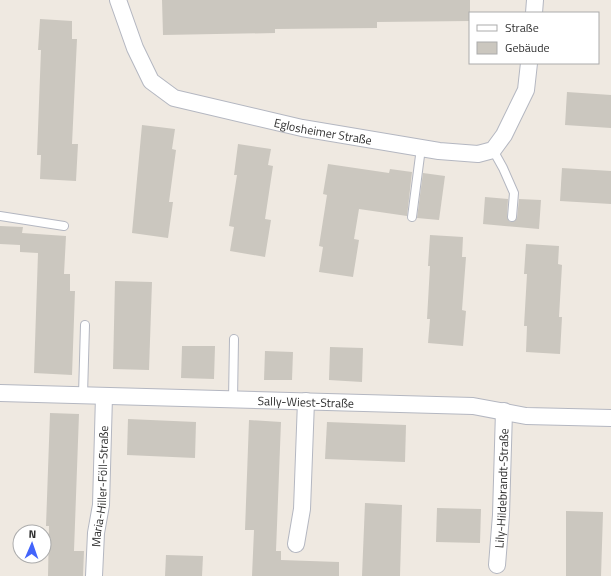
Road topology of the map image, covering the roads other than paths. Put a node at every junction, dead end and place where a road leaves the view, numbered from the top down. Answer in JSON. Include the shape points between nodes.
{"nodes":[{"id":1,"x":118,"y":0,"type":"edge"},
{"id":2,"x":535,"y":0,"type":"edge"},
{"id":3,"x":534,"y":12,"type":"edge"},
{"id":4,"x":529,"y":64,"type":"edge"},
{"id":5,"x":421,"y":148,"type":"junction"},
{"id":6,"x":492,"y":150,"type":"junction"},
{"id":7,"x":0,"y":216,"type":"edge"},
{"id":8,"x":412,"y":217,"type":"dead end"},
{"id":9,"x":512,"y":217,"type":"dead end"},
{"id":10,"x":64,"y":226,"type":"dead end"},
{"id":11,"x":85,"y":325,"type":"dead end"},
{"id":12,"x":234,"y":339,"type":"dead end"},
{"id":13,"x":0,"y":393,"type":"edge"},
{"id":14,"x":83,"y":395,"type":"junction"},
{"id":15,"x":104,"y":396,"type":"junction"},
{"id":16,"x":233,"y":400,"type":"junction"},
{"id":17,"x":306,"y":402,"type":"junction"},
{"id":18,"x":504,"y":411,"type":"junction"},
{"id":19,"x":611,"y":418,"type":"edge"},
{"id":20,"x":296,"y":544,"type":"dead end"},
{"id":21,"x":497,"y":565,"type":"dead end"},
{"id":22,"x":94,"y":576,"type":"edge"}],
"edges":[{"from":1,"to":5,"type":"street","name":"Eglosheimer Straße","via":[[135,48],[151,81],[174,98],[302,128]]},
{"from":2,"to":3,"type":"street"},
{"from":4,"to":6,"type":"street","via":[[526,90],[504,134]]},
{"from":5,"to":6,"type":"street","name":"Eglosheimer Straße","via":[[478,154]]},
{"from":5,"to":8,"type":"lane"},
{"from":6,"to":9,"type":"lane","via":[[514,193]]},
{"from":7,"to":10,"type":"lane"},
{"from":11,"to":14,"type":"lane"},
{"from":12,"to":16,"type":"lane"},
{"from":13,"to":14,"type":"street","name":"Sally-Wiest-Straße"},
{"from":14,"to":15,"type":"street","name":"Sally-Wiest-Straße"},
{"from":15,"to":16,"type":"street","name":"Sally-Wiest-Straße"},
{"from":15,"to":22,"type":"street","name":"Maria-Hiller-Föll-Straße","via":[[101,505],[96,533]]},
{"from":16,"to":17,"type":"street","name":"Sally-Wiest-Straße"},
{"from":17,"to":18,"type":"street","name":"Sally-Wiest-Straße","via":[[473,406]]},
{"from":17,"to":20,"type":"street","via":[[302,509]]},
{"from":18,"to":19,"type":"street","name":"Sally-Wiest-Straße","via":[[526,416]]},
{"from":18,"to":21,"type":"street","name":"Lily-Hildebrandt-Straße"}]}
